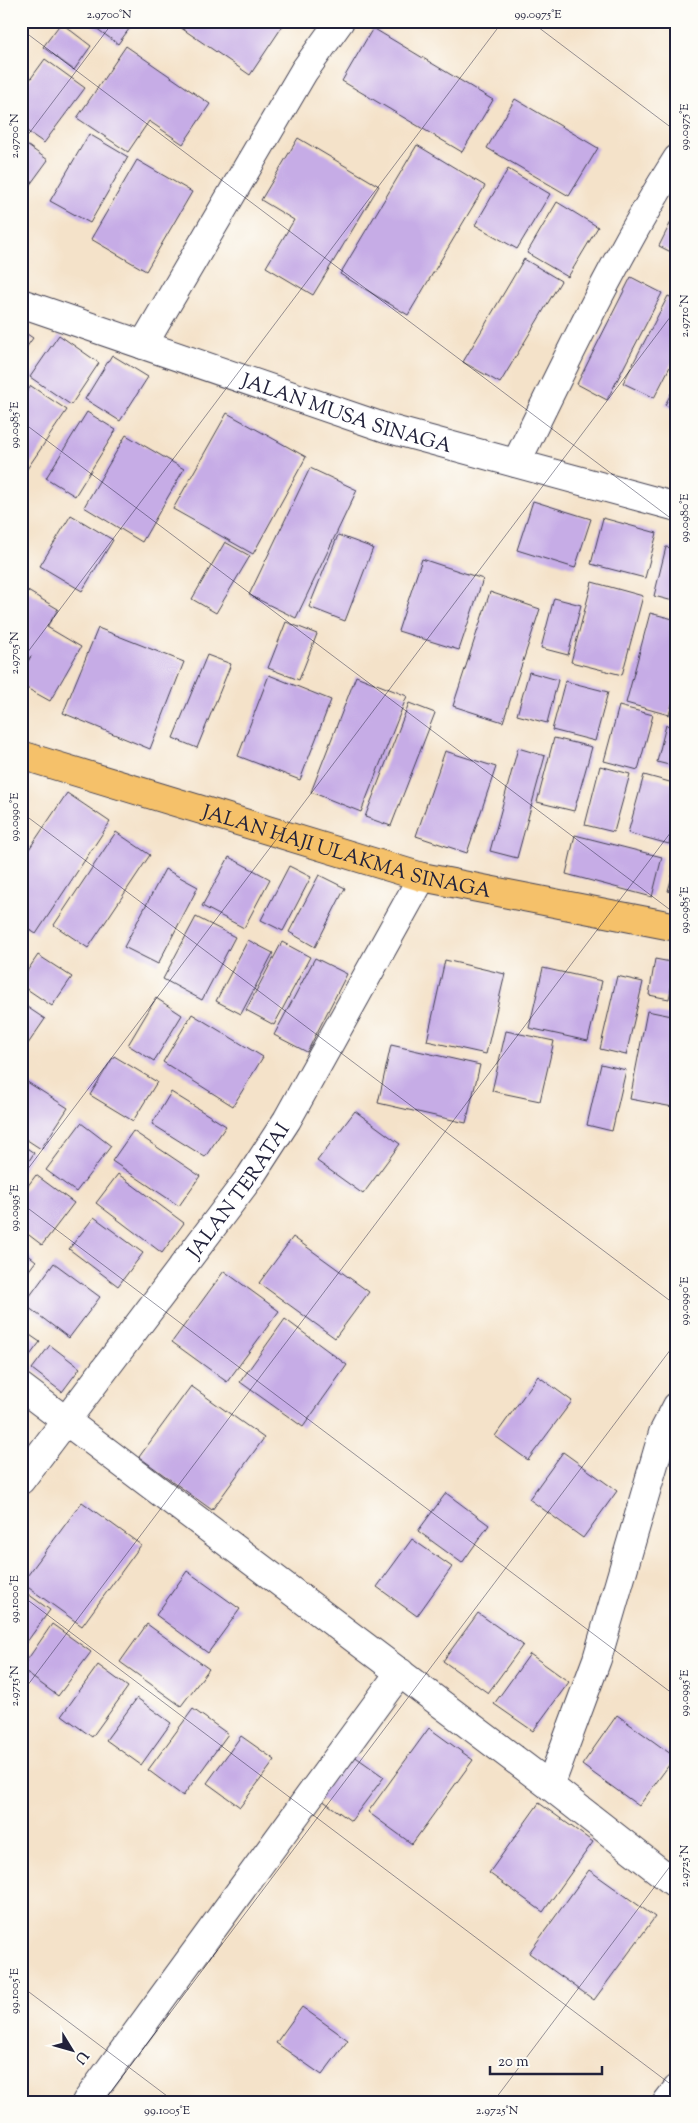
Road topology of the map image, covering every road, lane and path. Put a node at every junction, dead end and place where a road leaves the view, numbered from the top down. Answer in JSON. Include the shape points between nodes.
{"nodes":[{"id":1,"x":340,"y":21,"type":"edge"},
{"id":2,"x":677,"y":159,"type":"edge"},
{"id":3,"x":21,"y":303,"type":"edge"},
{"id":4,"x":143,"y":345,"type":"junction"},
{"id":5,"x":516,"y":463,"type":"junction"},
{"id":6,"x":677,"y":507,"type":"edge"},
{"id":7,"x":21,"y":755,"type":"edge"},
{"id":8,"x":422,"y":877,"type":"junction"},
{"id":9,"x":677,"y":927,"type":"edge"},
{"id":10,"x":21,"y":1387,"type":"edge"},
{"id":11,"x":677,"y":1406,"type":"edge"},
{"id":12,"x":66,"y":1420,"type":"junction"},
{"id":13,"x":21,"y":1480,"type":"edge"},
{"id":14,"x":400,"y":1672,"type":"junction"},
{"id":15,"x":550,"y":1786,"type":"junction"},
{"id":16,"x":677,"y":1885,"type":"edge"},
{"id":17,"x":677,"y":2088,"type":"edge"},
{"id":18,"x":86,"y":2102,"type":"edge"},
{"id":19,"x":667,"y":2102,"type":"edge"}],
"edges":[{"from":1,"to":4,"type":"street","via":[[304,71]]},
{"from":2,"to":5,"type":"street","via":[[647,205],[606,281]]},
{"from":3,"to":4,"type":"street","name":"JALAN MUSA SINAGA"},
{"from":4,"to":5,"type":"street","name":"JALAN MUSA SINAGA","via":[[386,428]]},
{"from":5,"to":6,"type":"street","name":"JALAN MUSA SINAGA"},
{"from":7,"to":8,"type":"main road","name":"JALAN HAJI ULAKMA SINAGA"},
{"from":8,"to":9,"type":"main road","name":"JALAN HAJI ULAKMA SINAGA"},
{"from":8,"to":12,"type":"street","name":"JALAN TERATAI","via":[[288,1120],[250,1177]]},
{"from":10,"to":12,"type":"street"},
{"from":11,"to":15,"type":"street","via":[[664,1433],[597,1659]]},
{"from":12,"to":13,"type":"street","name":"JALAN TERATAI"},
{"from":12,"to":14,"type":"street"},
{"from":14,"to":15,"type":"street"},
{"from":14,"to":18,"type":"street"},
{"from":15,"to":16,"type":"street"},
{"from":17,"to":19,"type":"street"}]}
